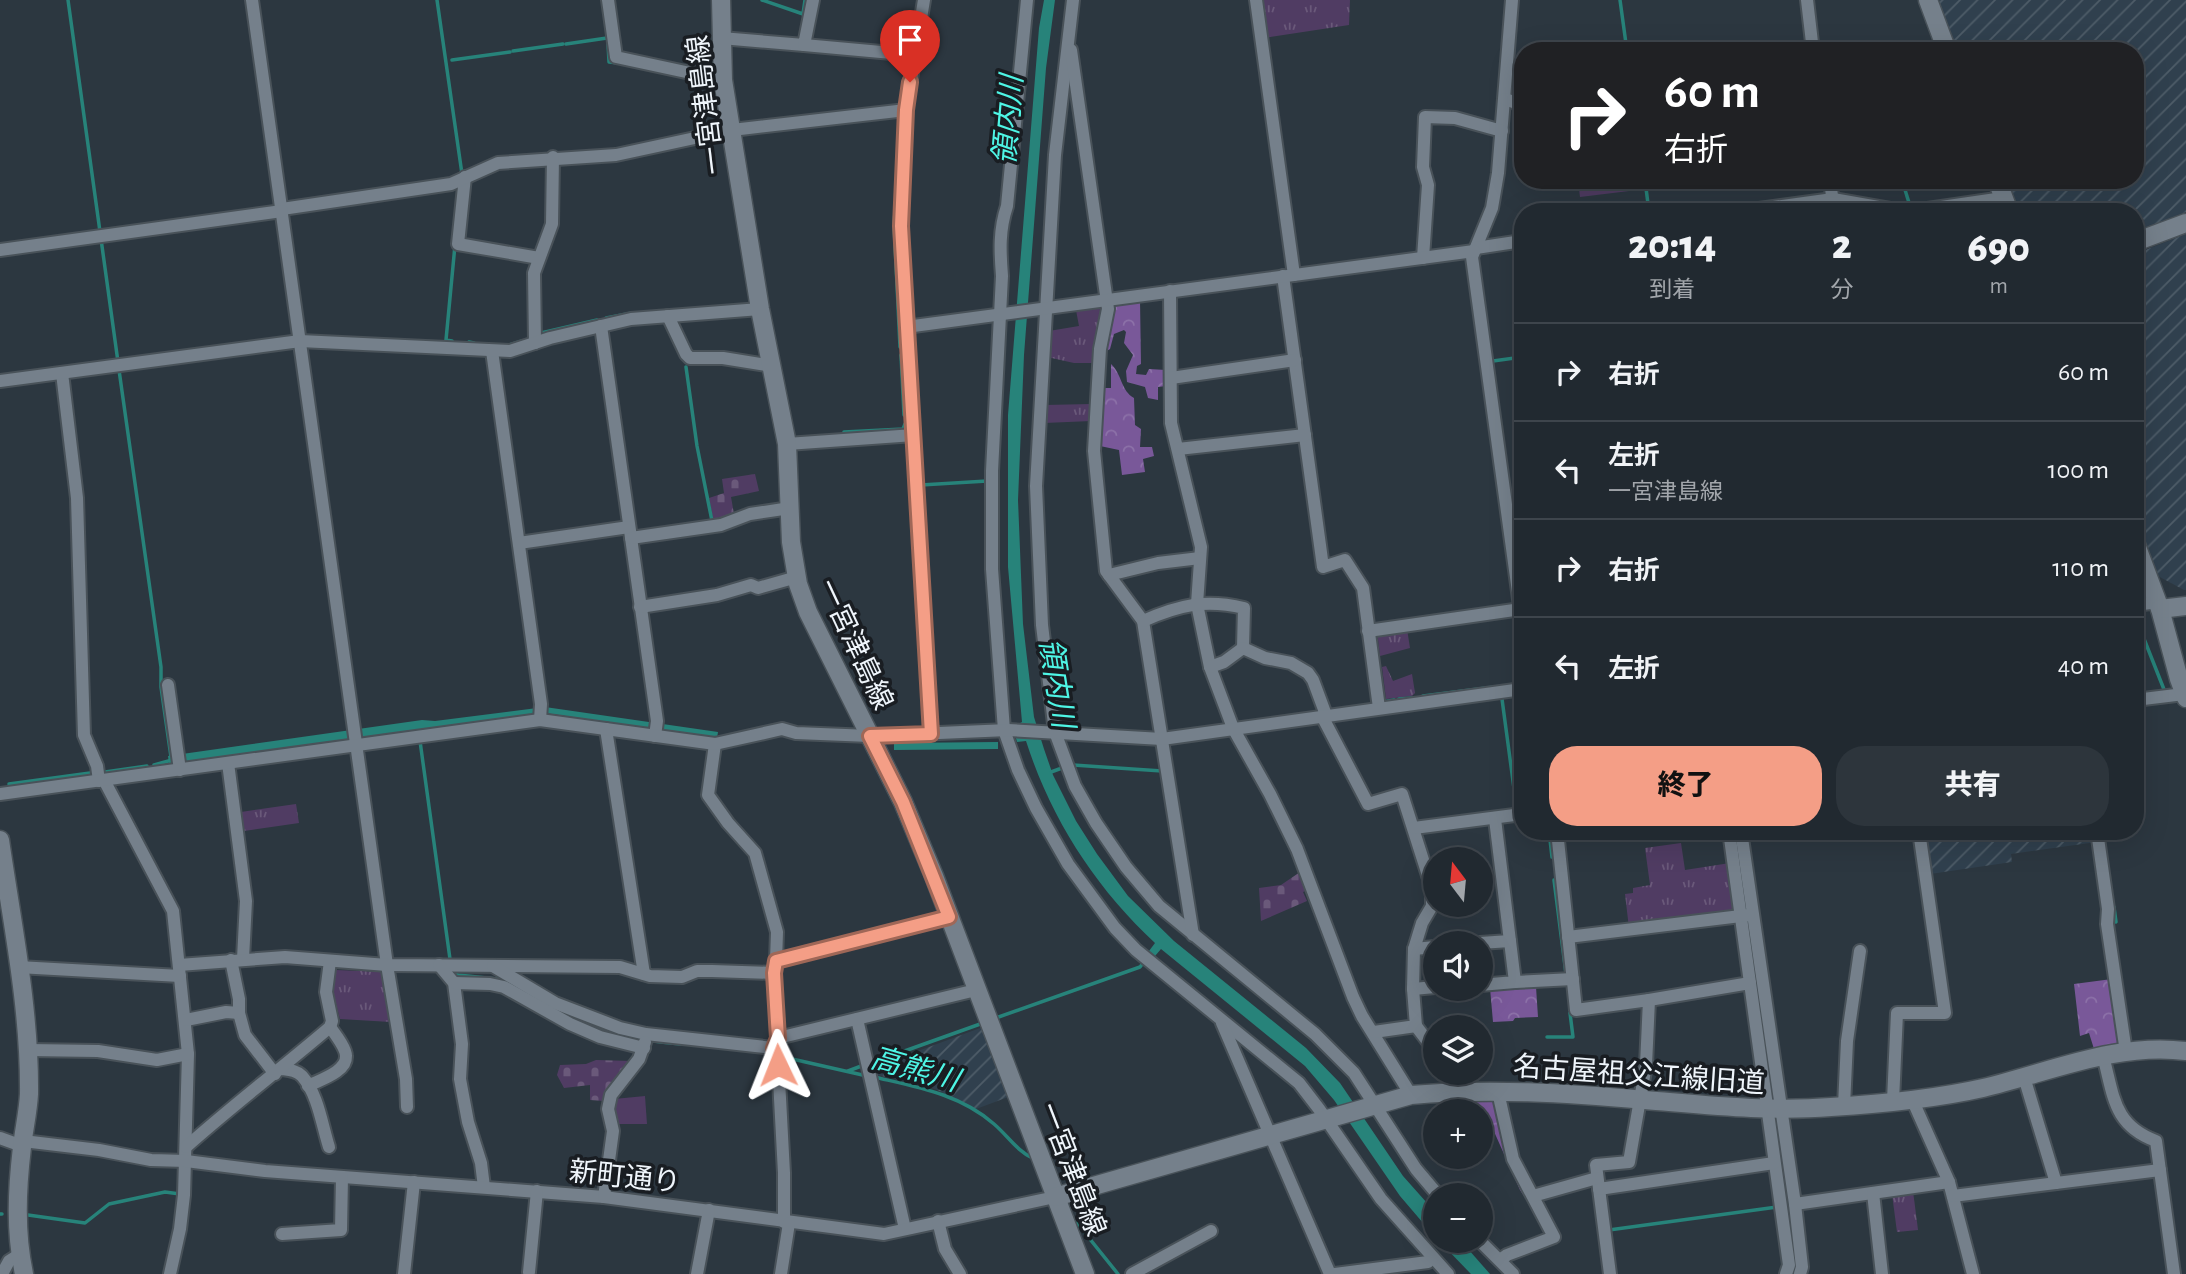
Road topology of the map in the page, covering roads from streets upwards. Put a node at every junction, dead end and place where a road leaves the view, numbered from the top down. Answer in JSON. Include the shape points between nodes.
{"nodes":[{"id":1,"x":253,"y":0,"type":"edge"},
{"id":2,"x":608,"y":0,"type":"edge"},
{"id":3,"x":721,"y":0,"type":"edge"},
{"id":4,"x":813,"y":0,"type":"edge"},
{"id":5,"x":924,"y":0,"type":"edge"},
{"id":6,"x":1027,"y":0,"type":"edge"},
{"id":7,"x":1073,"y":0,"type":"edge"},
{"id":8,"x":1256,"y":0,"type":"edge"},
{"id":9,"x":1511,"y":0,"type":"edge"},
{"id":10,"x":1807,"y":0,"type":"edge"},
{"id":11,"x":1928,"y":0,"type":"edge"},
{"id":12,"x":1069,"y":32,"type":"junction"},
{"id":13,"x":721,"y":38,"type":"junction"},
{"id":14,"x":1812,"y":42,"type":"edge"},
{"id":15,"x":1944,"y":42,"type":"edge"},
{"id":16,"x":804,"y":45,"type":"junction"},
{"id":17,"x":914,"y":55,"type":"junction"},
{"id":18,"x":723,"y":80,"type":"junction"},
{"id":19,"x":1505,"y":99,"type":"junction"},
{"id":20,"x":1514,"y":102,"type":"edge"},
{"id":21,"x":906,"y":110,"type":"junction"},
{"id":22,"x":732,"y":130,"type":"junction"},
{"id":23,"x":1502,"y":131,"type":"junction"},
{"id":24,"x":553,"y":157,"type":"junction"},
{"id":25,"x":465,"y":177,"type":"junction"},
{"id":26,"x":282,"y":210,"type":"junction"},
{"id":27,"x":2186,"y":223,"type":"edge"},
{"id":28,"x":2144,"y":239,"type":"edge"},
{"id":29,"x":1514,"y":243,"type":"edge"},
{"id":30,"x":0,"y":250,"type":"edge"},
{"id":31,"x":1475,"y":250,"type":"junction"},
{"id":32,"x":539,"y":258,"type":"junction"},
{"id":33,"x":1423,"y":258,"type":"junction"},
{"id":34,"x":1289,"y":275,"type":"junction"},
{"id":35,"x":1170,"y":291,"type":"junction"},
{"id":36,"x":1107,"y":299,"type":"junction"},
{"id":37,"x":1044,"y":307,"type":"junction"},
{"id":38,"x":760,"y":309,"type":"junction"},
{"id":39,"x":1001,"y":313,"type":"junction"},
{"id":40,"x":668,"y":316,"type":"junction"},
{"id":41,"x":601,"y":326,"type":"junction"},
{"id":42,"x":906,"y":327,"type":"junction"},
{"id":43,"x":300,"y":341,"type":"junction"},
{"id":44,"x":535,"y":343,"type":"junction"},
{"id":45,"x":492,"y":351,"type":"junction"},
{"id":46,"x":1295,"y":360,"type":"junction"},
{"id":47,"x":772,"y":366,"type":"junction"},
{"id":48,"x":62,"y":373,"type":"junction"},
{"id":49,"x":1171,"y":379,"type":"junction"},
{"id":50,"x":0,"y":381,"type":"edge"},
{"id":51,"x":914,"y":435,"type":"junction"},
{"id":52,"x":1305,"y":435,"type":"junction"},
{"id":53,"x":787,"y":444,"type":"junction"},
{"id":54,"x":1178,"y":449,"type":"junction"},
{"id":55,"x":790,"y":508,"type":"junction"},
{"id":56,"x":630,"y":532,"type":"junction"},
{"id":57,"x":519,"y":543,"type":"junction"},
{"id":58,"x":1200,"y":558,"type":"junction"},
{"id":59,"x":1514,"y":559,"type":"edge"},
{"id":60,"x":2144,"y":566,"type":"edge"},
{"id":61,"x":1109,"y":575,"type":"junction"},
{"id":62,"x":797,"y":578,"type":"junction"},
{"id":63,"x":1197,"y":604,"type":"junction"},
{"id":64,"x":2144,"y":605,"type":"edge"},
{"id":65,"x":2159,"y":606,"type":"junction"},
{"id":66,"x":2186,"y":606,"type":"edge"},
{"id":67,"x":640,"y":607,"type":"junction"},
{"id":68,"x":1514,"y":618,"type":"edge"},
{"id":69,"x":1143,"y":621,"type":"junction"},
{"id":70,"x":1368,"y":631,"type":"junction"},
{"id":71,"x":1243,"y":648,"type":"junction"},
{"id":72,"x":1210,"y":667,"type":"junction"},
{"id":73,"x":169,"y":685,"type":"dead end"},
{"id":74,"x":1514,"y":689,"type":"edge"},
{"id":75,"x":2185,"y":696,"type":"edge"},
{"id":76,"x":2144,"y":699,"type":"edge"},
{"id":77,"x":1379,"y":708,"type":"junction"},
{"id":78,"x":541,"y":714,"type":"junction"},
{"id":79,"x":1324,"y":715,"type":"junction"},
{"id":80,"x":1233,"y":728,"type":"junction"},
{"id":81,"x":606,"y":729,"type":"junction"},
{"id":82,"x":655,"y":730,"type":"junction"},
{"id":83,"x":1006,"y":730,"type":"junction"},
{"id":84,"x":1053,"y":732,"type":"junction"},
{"id":85,"x":931,"y":734,"type":"junction"},
{"id":86,"x":870,"y":736,"type":"junction"},
{"id":87,"x":356,"y":738,"type":"junction"},
{"id":88,"x":1162,"y":739,"type":"junction"},
{"id":89,"x":715,"y":744,"type":"junction"},
{"id":90,"x":179,"y":763,"type":"junction"},
{"id":91,"x":228,"y":763,"type":"junction"},
{"id":92,"x":102,"y":780,"type":"junction"},
{"id":93,"x":0,"y":794,"type":"edge"},
{"id":94,"x":1514,"y":815,"type":"edge"},
{"id":95,"x":1495,"y":819,"type":"junction"},
{"id":96,"x":1414,"y":828,"type":"junction"},
{"id":97,"x":0,"y":840,"type":"edge"},
{"id":98,"x":1558,"y":840,"type":"edge"},
{"id":99,"x":1732,"y":840,"type":"edge"},
{"id":100,"x":1742,"y":840,"type":"edge"},
{"id":101,"x":1920,"y":840,"type":"edge"},
{"id":102,"x":2098,"y":840,"type":"edge"},
{"id":103,"x":1746,"y":915,"type":"junction"},
{"id":104,"x":949,"y":917,"type":"junction"},
{"id":105,"x":1194,"y":935,"type":"junction"},
{"id":106,"x":1568,"y":937,"type":"junction"},
{"id":107,"x":1510,"y":941,"type":"junction"},
{"id":108,"x":1493,"y":942,"type":"edge"},
{"id":109,"x":1414,"y":948,"type":"junction"},
{"id":110,"x":1423,"y":948,"type":"edge"},
{"id":111,"x":1860,"y":951,"type":"dead end"},
{"id":112,"x":237,"y":960,"type":"junction"},
{"id":113,"x":330,"y":961,"type":"junction"},
{"id":114,"x":387,"y":965,"type":"junction"},
{"id":115,"x":439,"y":965,"type":"junction"},
{"id":116,"x":493,"y":966,"type":"junction"},
{"id":117,"x":18,"y":967,"type":"junction"},
{"id":118,"x":775,"y":967,"type":"junction"},
{"id":119,"x":179,"y":970,"type":"junction"},
{"id":120,"x":644,"y":974,"type":"junction"},
{"id":121,"x":1573,"y":979,"type":"junction"},
{"id":122,"x":1515,"y":982,"type":"junction"},
{"id":123,"x":454,"y":984,"type":"junction"},
{"id":124,"x":1493,"y":984,"type":"edge"},
{"id":125,"x":1750,"y":984,"type":"junction"},
{"id":126,"x":1413,"y":989,"type":"junction"},
{"id":127,"x":1423,"y":989,"type":"edge"},
{"id":128,"x":976,"y":990,"type":"junction"},
{"id":129,"x":1649,"y":1000,"type":"junction"},
{"id":130,"x":239,"y":1013,"type":"junction"},
{"id":131,"x":857,"y":1019,"type":"junction"},
{"id":132,"x":186,"y":1020,"type":"junction"},
{"id":133,"x":1222,"y":1021,"type":"junction"},
{"id":134,"x":1416,"y":1026,"type":"junction"},
{"id":135,"x":330,"y":1027,"type":"junction"},
{"id":136,"x":1374,"y":1032,"type":"junction"},
{"id":137,"x":1423,"y":1035,"type":"edge"},
{"id":138,"x":645,"y":1040,"type":"junction"},
{"id":139,"x":28,"y":1050,"type":"junction"},
{"id":140,"x":776,"y":1050,"type":"junction"},
{"id":141,"x":2186,"y":1051,"type":"edge"},
{"id":142,"x":2126,"y":1052,"type":"junction"},
{"id":143,"x":188,"y":1054,"type":"junction"},
{"id":144,"x":2103,"y":1056,"type":"junction"},
{"id":145,"x":278,"y":1072,"type":"junction"},
{"id":146,"x":2024,"y":1077,"type":"junction"},
{"id":147,"x":1458,"y":1085,"type":"edge"},
{"id":148,"x":308,"y":1086,"type":"junction"},
{"id":149,"x":1459,"y":1091,"type":"junction"},
{"id":150,"x":1498,"y":1092,"type":"junction"},
{"id":151,"x":1411,"y":1095,"type":"junction"},
{"id":152,"x":1641,"y":1099,"type":"junction"},
{"id":153,"x":1912,"y":1099,"type":"junction"},
{"id":154,"x":1893,"y":1101,"type":"junction"},
{"id":155,"x":1371,"y":1105,"type":"junction"},
{"id":156,"x":1844,"y":1106,"type":"junction"},
{"id":157,"x":407,"y":1107,"type":"dead end"},
{"id":158,"x":1774,"y":1109,"type":"junction"},
{"id":159,"x":1326,"y":1118,"type":"junction"},
{"id":160,"x":1269,"y":1135,"type":"junction"},
{"id":161,"x":0,"y":1138,"type":"edge"},
{"id":162,"x":22,"y":1143,"type":"junction"},
{"id":163,"x":186,"y":1147,"type":"junction"},
{"id":164,"x":329,"y":1147,"type":"dead end"},
{"id":165,"x":186,"y":1161,"type":"junction"},
{"id":166,"x":1774,"y":1163,"type":"junction"},
{"id":167,"x":2160,"y":1170,"type":"junction"},
{"id":168,"x":342,"y":1177,"type":"junction"},
{"id":169,"x":414,"y":1182,"type":"junction"},
{"id":170,"x":1950,"y":1182,"type":"junction"},
{"id":171,"x":1428,"y":1183,"type":"edge"},
{"id":172,"x":1598,"y":1183,"type":"junction"},
{"id":173,"x":2056,"y":1183,"type":"junction"},
{"id":174,"x":484,"y":1187,"type":"junction"},
{"id":175,"x":537,"y":1191,"type":"junction"},
{"id":176,"x":1872,"y":1193,"type":"junction"},
{"id":177,"x":1533,"y":1196,"type":"junction"},
{"id":178,"x":1953,"y":1196,"type":"junction"},
{"id":179,"x":604,"y":1197,"type":"junction"},
{"id":180,"x":1055,"y":1197,"type":"junction"},
{"id":181,"x":1795,"y":1204,"type":"junction"},
{"id":182,"x":709,"y":1210,"type":"junction"},
{"id":183,"x":938,"y":1221,"type":"junction"},
{"id":184,"x":786,"y":1222,"type":"junction"},
{"id":185,"x":905,"y":1229,"type":"junction"},
{"id":186,"x":1211,"y":1231,"type":"dead end"},
{"id":187,"x":282,"y":1234,"type":"dead end"},
{"id":188,"x":1493,"y":1253,"type":"edge"},
{"id":189,"x":20,"y":1254,"type":"junction"},
{"id":190,"x":1500,"y":1260,"type":"junction"},
{"id":191,"x":1428,"y":1263,"type":"edge"},
{"id":192,"x":529,"y":1272,"type":"dead end"},
{"id":193,"x":2186,"y":1272,"type":"edge"},
{"id":194,"x":2,"y":1274,"type":"edge"},
{"id":195,"x":24,"y":1274,"type":"edge"},
{"id":196,"x":170,"y":1274,"type":"edge"},
{"id":197,"x":404,"y":1274,"type":"edge"},
{"id":198,"x":698,"y":1274,"type":"edge"},
{"id":199,"x":782,"y":1274,"type":"edge"},
{"id":200,"x":960,"y":1274,"type":"edge"},
{"id":201,"x":1086,"y":1274,"type":"edge"},
{"id":202,"x":1132,"y":1274,"type":"edge"},
{"id":203,"x":1330,"y":1274,"type":"edge"},
{"id":204,"x":1335,"y":1274,"type":"edge"},
{"id":205,"x":1448,"y":1274,"type":"edge"},
{"id":206,"x":1513,"y":1274,"type":"edge"},
{"id":207,"x":1610,"y":1274,"type":"edge"},
{"id":208,"x":1786,"y":1274,"type":"edge"},
{"id":209,"x":1800,"y":1274,"type":"edge"},
{"id":210,"x":1882,"y":1274,"type":"edge"},
{"id":211,"x":1973,"y":1274,"type":"edge"},
{"id":212,"x":2173,"y":1274,"type":"edge"}],
"edges":[{"from":1,"to":26,"type":"street"},
{"from":2,"to":18,"type":"street","via":[[616,57]]},
{"from":3,"to":13,"type":"street","name":"一宮津島線"},
{"from":4,"to":16,"type":"street"},
{"from":5,"to":17,"type":"street"},
{"from":6,"to":39,"type":"street","via":[[1007,206],[1001,223]]},
{"from":7,"to":12,"type":"street"},
{"from":8,"to":34,"type":"street"},
{"from":9,"to":19,"type":"street"},
{"from":10,"to":14,"type":"street"},
{"from":11,"to":15,"type":"street"},
{"from":12,"to":36,"type":"street"},
{"from":12,"to":37,"type":"street"},
{"from":13,"to":16,"type":"street"},
{"from":13,"to":18,"type":"street","name":"一宮津島線"},
{"from":16,"to":17,"type":"street"},
{"from":17,"to":21,"type":"street"},
{"from":18,"to":22,"type":"street","name":"一宮津島線"},
{"from":19,"to":20,"type":"street"},
{"from":19,"to":23,"type":"street"},
{"from":21,"to":22,"type":"street"},
{"from":21,"to":42,"type":"street","via":[[901,226]]},
{"from":22,"to":24,"type":"street","via":[[616,155]]},
{"from":22,"to":38,"type":"street","name":"一宮津島線"},
{"from":23,"to":31,"type":"street","via":[[1492,208]]},
{"from":23,"to":33,"type":"street","via":[[1455,118],[1425,117],[1423,167],[1428,185]]},
{"from":24,"to":25,"type":"street","via":[[498,163]]},
{"from":24,"to":32,"type":"street","via":[[554,211]]},
{"from":25,"to":26,"type":"street","via":[[451,184]]},
{"from":25,"to":32,"type":"street","via":[[458,244]]},
{"from":26,"to":30,"type":"street"},
{"from":26,"to":43,"type":"street"},
{"from":27,"to":28,"type":"street"},
{"from":29,"to":31,"type":"street"},
{"from":31,"to":33,"type":"street"},
{"from":31,"to":59,"type":"street","via":[[1472,257]]},
{"from":32,"to":44,"type":"street","via":[[534,272]]},
{"from":33,"to":34,"type":"street"},
{"from":34,"to":35,"type":"street"},
{"from":34,"to":46,"type":"street"},
{"from":35,"to":36,"type":"street"},
{"from":35,"to":49,"type":"street"},
{"from":36,"to":37,"type":"street"},
{"from":36,"to":61,"type":"street","via":[[1094,451]]},
{"from":37,"to":39,"type":"street"},
{"from":37,"to":84,"type":"street","via":[[1037,552]]},
{"from":38,"to":40,"type":"street"},
{"from":38,"to":47,"type":"street","name":"一宮津島線"},
{"from":39,"to":42,"type":"street"},
{"from":39,"to":83,"type":"street","via":[[992,569]]},
{"from":40,"to":41,"type":"street"},
{"from":40,"to":47,"type":"street","via":[[690,358]]},
{"from":41,"to":44,"type":"street"},
{"from":41,"to":56,"type":"street"},
{"from":42,"to":51,"type":"street"},
{"from":43,"to":45,"type":"street"},
{"from":43,"to":48,"type":"street"},
{"from":43,"to":87,"type":"street"},
{"from":44,"to":45,"type":"street"},
{"from":45,"to":57,"type":"street"},
{"from":46,"to":49,"type":"street"},
{"from":46,"to":52,"type":"street"},
{"from":47,"to":53,"type":"street","name":"一宮津島線"},
{"from":48,"to":50,"type":"street"},
{"from":48,"to":92,"type":"street","via":[[79,518],[84,735]]},
{"from":49,"to":54,"type":"street","via":[[1171,423]]},
{"from":51,"to":53,"type":"street"},
{"from":51,"to":85,"type":"street"},
{"from":52,"to":54,"type":"street"},
{"from":52,"to":70,"type":"street","via":[[1323,567],[1345,560],[1363,588]]},
{"from":53,"to":55,"type":"street","name":"一宮津島線"},
{"from":54,"to":58,"type":"street"},
{"from":55,"to":56,"type":"street","via":[[750,514],[721,525]]},
{"from":55,"to":62,"type":"street","name":"一宮津島線"},
{"from":56,"to":57,"type":"street"},
{"from":56,"to":67,"type":"street"},
{"from":57,"to":78,"type":"street"},
{"from":58,"to":61,"type":"street"},
{"from":58,"to":63,"type":"street"},
{"from":60,"to":65,"type":"street"},
{"from":61,"to":69,"type":"street"},
{"from":62,"to":67,"type":"street"},
{"from":62,"to":86,"type":"street","name":"一宮津島線","via":[[808,612]]},
{"from":63,"to":69,"type":"street"},
{"from":63,"to":71,"type":"street","via":[[1244,608]]},
{"from":63,"to":72,"type":"street"},
{"from":64,"to":65,"type":"street"},
{"from":65,"to":66,"type":"street"},
{"from":65,"to":75,"type":"street"},
{"from":67,"to":82,"type":"street"},
{"from":68,"to":70,"type":"street"},
{"from":69,"to":88,"type":"street"},
{"from":70,"to":77,"type":"street"},
{"from":71,"to":72,"type":"street"},
{"from":71,"to":79,"type":"street","via":[[1300,666],[1313,680]]},
{"from":72,"to":80,"type":"street"},
{"from":73,"to":90,"type":"street"},
{"from":74,"to":77,"type":"street"},
{"from":75,"to":76,"type":"street"},
{"from":77,"to":79,"type":"street"},
{"from":78,"to":81,"type":"street"},
{"from":78,"to":87,"type":"street"},
{"from":79,"to":80,"type":"street"},
{"from":79,"to":96,"type":"street","via":[[1368,804],[1402,794]]},
{"from":80,"to":88,"type":"street"},
{"from":80,"to":136,"type":"street","via":[[1297,849],[1353,997]]},
{"from":81,"to":82,"type":"street"},
{"from":81,"to":120,"type":"street"},
{"from":82,"to":89,"type":"street"},
{"from":83,"to":84,"type":"street"},
{"from":83,"to":85,"type":"street"},
{"from":83,"to":133,"type":"street","via":[[1036,808],[1091,898],[1136,950]]},
{"from":84,"to":88,"type":"street"},
{"from":84,"to":105,"type":"street","via":[[1075,786],[1118,856],[1160,906]]},
{"from":85,"to":86,"type":"street"},
{"from":86,"to":89,"type":"street","via":[[782,729]]},
{"from":86,"to":104,"type":"street","name":"一宮津島線","via":[[903,802]]},
{"from":87,"to":91,"type":"street"},
{"from":87,"to":114,"type":"street"},
{"from":88,"to":105,"type":"street"},
{"from":89,"to":118,"type":"street","via":[[708,795],[755,853],[777,932]]},
{"from":90,"to":91,"type":"street"},
{"from":90,"to":92,"type":"street"},
{"from":91,"to":112,"type":"street","via":[[246,901]]},
{"from":92,"to":93,"type":"street"},
{"from":92,"to":119,"type":"street","via":[[170,903]]},
{"from":94,"to":95,"type":"street"},
{"from":95,"to":96,"type":"street"},
{"from":95,"to":107,"type":"street"},
{"from":96,"to":109,"type":"street","via":[[1432,888],[1432,906]]},
{"from":97,"to":117,"type":"street"},
{"from":98,"to":106,"type":"street"},
{"from":99,"to":103,"type":"street"},
{"from":100,"to":103,"type":"street"},
{"from":101,"to":154,"type":"street","via":[[1945,1013],[1897,1013]]},
{"from":102,"to":142,"type":"street"},
{"from":103,"to":106,"type":"street"},
{"from":103,"to":125,"type":"street"},
{"from":103,"to":158,"type":"street"},
{"from":104,"to":118,"type":"street"},
{"from":104,"to":128,"type":"street","name":"一宮津島線"},
{"from":105,"to":155,"type":"street","via":[[1315,1034],[1354,1073]]},
{"from":106,"to":121,"type":"street"},
{"from":107,"to":108,"type":"street"},
{"from":107,"to":122,"type":"street"},
{"from":109,"to":110,"type":"street"},
{"from":109,"to":126,"type":"street"},
{"from":111,"to":156,"type":"street","via":[[1847,1041]]},
{"from":112,"to":113,"type":"street","via":[[285,957]]},
{"from":112,"to":119,"type":"street"},
{"from":112,"to":130,"type":"street"},
{"from":113,"to":114,"type":"street"},
{"from":113,"to":135,"type":"street","via":[[326,992]]},
{"from":114,"to":115,"type":"street"},
{"from":114,"to":157,"type":"street"},
{"from":115,"to":116,"type":"street"},
{"from":115,"to":123,"type":"street"},
{"from":116,"to":120,"type":"street","via":[[620,967]]},
{"from":116,"to":138,"type":"street","via":[[566,1008]]},
{"from":117,"to":119,"type":"street"},
{"from":117,"to":139,"type":"street"},
{"from":118,"to":120,"type":"street","via":[[696,971],[682,977]]},
{"from":118,"to":140,"type":"street"},
{"from":119,"to":132,"type":"street"},
{"from":121,"to":122,"type":"street"},
{"from":121,"to":129,"type":"street","via":[[1576,1010]]},
{"from":122,"to":124,"type":"street"},
{"from":123,"to":138,"type":"street","via":[[504,987],[600,1037]]},
{"from":123,"to":174,"type":"street","via":[[460,1079]]},
{"from":125,"to":129,"type":"street"},
{"from":125,"to":158,"type":"street"},
{"from":126,"to":127,"type":"street"},
{"from":126,"to":134,"type":"street"},
{"from":128,"to":131,"type":"street"},
{"from":128,"to":180,"type":"street","name":"一宮津島線"},
{"from":129,"to":152,"type":"street"},
{"from":130,"to":132,"type":"street"},
{"from":130,"to":145,"type":"street","via":[[245,1035]]},
{"from":131,"to":140,"type":"street"},
{"from":131,"to":185,"type":"street"},
{"from":132,"to":143,"type":"street"},
{"from":133,"to":159,"type":"street","via":[[1299,1083]]},
{"from":133,"to":160,"type":"street"},
{"from":134,"to":136,"type":"street"},
{"from":134,"to":137,"type":"street"},
{"from":135,"to":145,"type":"street"},
{"from":135,"to":148,"type":"street","via":[[346,1060],[340,1069]]},
{"from":136,"to":151,"type":"street"},
{"from":138,"to":140,"type":"street"},
{"from":138,"to":179,"type":"street","via":[[611,1094],[608,1110],[613,1131]]},
{"from":139,"to":143,"type":"street","via":[[98,1051],[157,1060]]},
{"from":139,"to":162,"type":"street","via":[[29,1097]]},
{"from":140,"to":184,"type":"street"},
{"from":141,"to":142,"type":"street","name":"名古屋祖父江線旧道"},
{"from":142,"to":144,"type":"street","name":"名古屋祖父江線旧道"},
{"from":143,"to":163,"type":"street"},
{"from":144,"to":146,"type":"street","name":"名古屋祖父江線旧道"},
{"from":144,"to":167,"type":"street","via":[[2123,1118],[2140,1135],[2157,1141]]},
{"from":145,"to":148,"type":"street","via":[[293,1070]]},
{"from":145,"to":163,"type":"street"},
{"from":146,"to":153,"type":"street","name":"名古屋祖父江線旧道"},
{"from":146,"to":173,"type":"street"},
{"from":147,"to":149,"type":"street"},
{"from":148,"to":164,"type":"street"},
{"from":149,"to":150,"type":"street","name":"名古屋祖父江線旧道"},
{"from":149,"to":151,"type":"street","name":"名古屋祖父江線旧道"},
{"from":150,"to":152,"type":"street","name":"名古屋祖父江線旧道"},
{"from":150,"to":177,"type":"street","via":[[1513,1159]]},
{"from":151,"to":155,"type":"street","name":"名古屋祖父江線旧道"},
{"from":152,"to":158,"type":"street","name":"名古屋祖父江線旧道"},
{"from":152,"to":172,"type":"street","via":[[1629,1162],[1596,1166]]},
{"from":153,"to":154,"type":"street","name":"名古屋祖父江線旧道"},
{"from":153,"to":170,"type":"street"},
{"from":154,"to":156,"type":"street","name":"名古屋祖父江線旧道"},
{"from":155,"to":159,"type":"street","name":"名古屋祖父江線旧道"},
{"from":155,"to":171,"type":"street"},
{"from":156,"to":158,"type":"street","name":"名古屋祖父江線旧道"},
{"from":158,"to":166,"type":"street"},
{"from":158,"to":181,"type":"street"},
{"from":159,"to":160,"type":"street","name":"名古屋祖父江線旧道"},
{"from":159,"to":191,"type":"street"},
{"from":160,"to":180,"type":"street","name":"名古屋祖父江線旧道"},
{"from":160,"to":203,"type":"street"},
{"from":161,"to":162,"type":"street","name":"新町通り"},
{"from":162,"to":165,"type":"street","name":"新町通り"},
{"from":162,"to":189,"type":"street","via":[[17,1218]]},
{"from":163,"to":165,"type":"street"},
{"from":165,"to":168,"type":"street","name":"新町通り"},
{"from":165,"to":196,"type":"street","via":[[180,1229]]},
{"from":166,"to":172,"type":"street"},
{"from":166,"to":208,"type":"street","via":[[1789,1265]]},
{"from":167,"to":173,"type":"street"},
{"from":167,"to":212,"type":"street"},
{"from":168,"to":169,"type":"street","name":"新町通り"},
{"from":168,"to":187,"type":"street","via":[[341,1230]]},
{"from":169,"to":174,"type":"street","name":"新町通り"},
{"from":169,"to":197,"type":"street"},
{"from":170,"to":176,"type":"street"},
{"from":170,"to":178,"type":"street"},
{"from":172,"to":177,"type":"street"},
{"from":172,"to":207,"type":"street"},
{"from":173,"to":178,"type":"street"},
{"from":174,"to":175,"type":"street","name":"新町通り"},
{"from":175,"to":179,"type":"street","name":"新町通り"},
{"from":175,"to":192,"type":"street"},
{"from":176,"to":181,"type":"street"},
{"from":176,"to":210,"type":"street"},
{"from":177,"to":190,"type":"street","via":[[1554,1237]]},
{"from":178,"to":211,"type":"street"},
{"from":179,"to":182,"type":"street","name":"新町通り"},
{"from":180,"to":183,"type":"street","name":"新町通り"},
{"from":180,"to":201,"type":"street","name":"一宮津島線"},
{"from":181,"to":209,"type":"street"},
{"from":182,"to":184,"type":"street","name":"新町通り"},
{"from":182,"to":198,"type":"street"},
{"from":183,"to":185,"type":"street","name":"新町通り"},
{"from":183,"to":200,"type":"street","via":[[945,1249]]},
{"from":184,"to":185,"type":"street","name":"新町通り","via":[[884,1234]]},
{"from":184,"to":199,"type":"street"},
{"from":186,"to":202,"type":"street"},
{"from":188,"to":190,"type":"street"},
{"from":189,"to":194,"type":"street"},
{"from":189,"to":195,"type":"street"},
{"from":190,"to":206,"type":"street"},
{"from":191,"to":204,"type":"street"},
{"from":191,"to":205,"type":"street"},
{"from":193,"to":212,"type":"street"}]}
